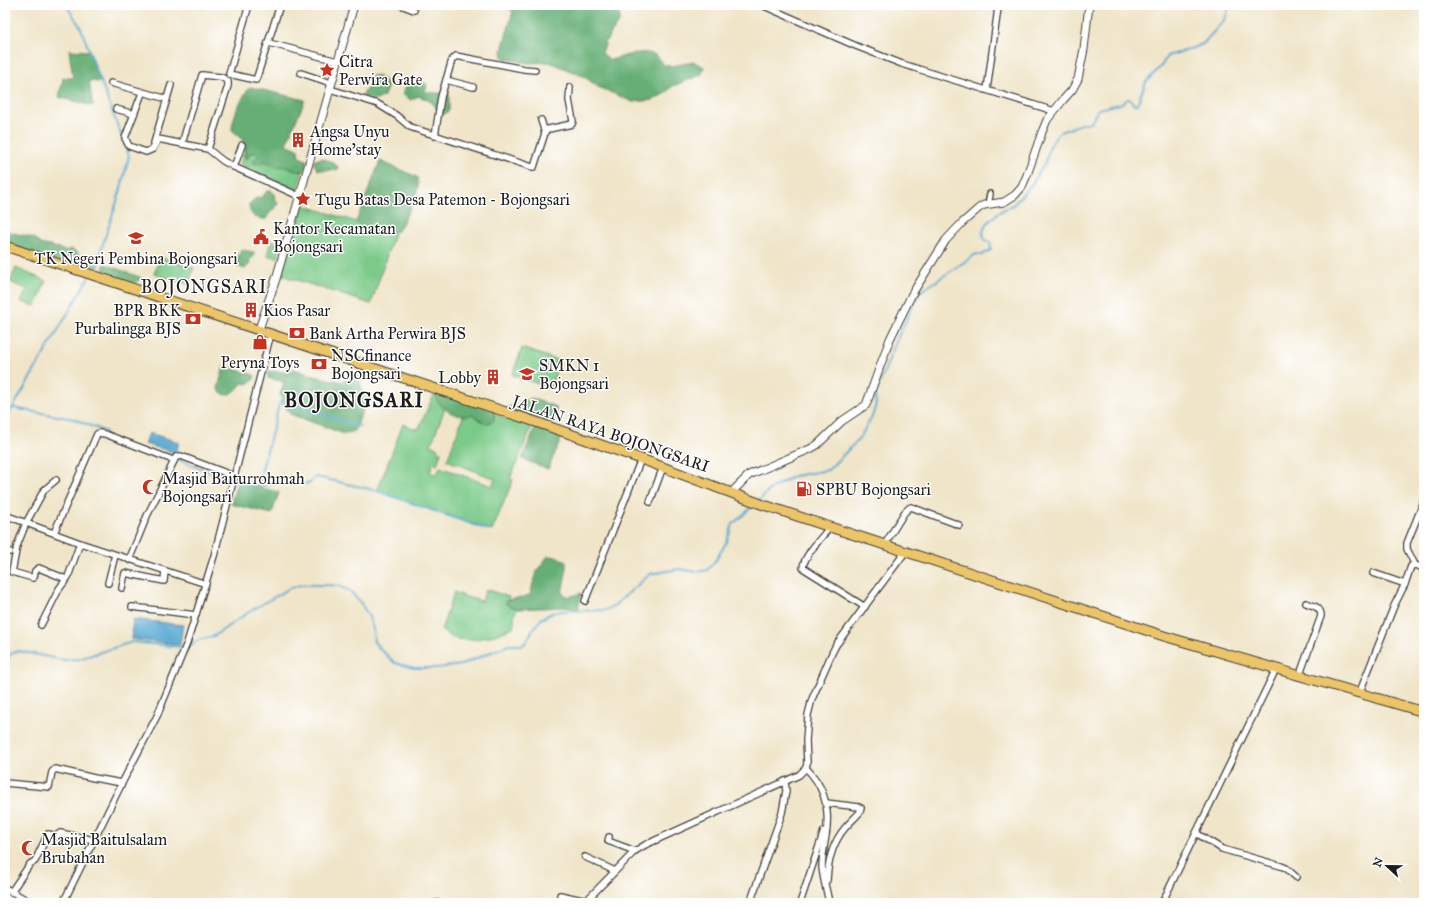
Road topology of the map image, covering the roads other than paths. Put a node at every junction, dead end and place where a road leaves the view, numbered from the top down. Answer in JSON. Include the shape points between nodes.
{"nodes":[{"id":1,"x":249,"y":5,"type":"edge"},
{"id":2,"x":280,"y":5,"type":"edge"},
{"id":3,"x":354,"y":5,"type":"edge"},
{"id":4,"x":401,"y":5,"type":"edge"},
{"id":5,"x":762,"y":5,"type":"edge"},
{"id":6,"x":1089,"y":5,"type":"edge"},
{"id":7,"x":998,"y":8,"type":"dead end"},
{"id":8,"x":414,"y":10,"type":"dead end"},
{"id":9,"x":269,"y":43,"type":"junction"},
{"id":10,"x":337,"y":61,"type":"junction"},
{"id":11,"x":535,"y":70,"type":"dead end"},
{"id":12,"x":301,"y":73,"type":"dead end"},
{"id":13,"x":446,"y":80,"type":"junction"},
{"id":14,"x":112,"y":83,"type":"dead end"},
{"id":15,"x":171,"y":85,"type":"dead end"},
{"id":16,"x":330,"y":86,"type":"junction"},
{"id":17,"x":472,"y":87,"type":"dead end"},
{"id":18,"x":570,"y":87,"type":"dead end"},
{"id":19,"x":987,"y":90,"type":"junction"},
{"id":20,"x":142,"y":93,"type":"junction"},
{"id":21,"x":167,"y":99,"type":"junction"},
{"id":22,"x":116,"y":109,"type":"dead end"},
{"id":23,"x":1054,"y":111,"type":"junction"},
{"id":24,"x":134,"y":114,"type":"junction"},
{"id":25,"x":541,"y":120,"type":"dead end"},
{"id":26,"x":544,"y":130,"type":"junction"},
{"id":27,"x":435,"y":136,"type":"junction"},
{"id":28,"x":182,"y":144,"type":"junction"},
{"id":29,"x":242,"y":146,"type":"dead end"},
{"id":30,"x":208,"y":148,"type":"junction"},
{"id":31,"x":153,"y":149,"type":"junction"},
{"id":32,"x":234,"y":167,"type":"junction"},
{"id":33,"x":990,"y":194,"type":"dead end"},
{"id":34,"x":299,"y":196,"type":"junction"},
{"id":35,"x":988,"y":203,"type":"junction"},
{"id":36,"x":5,"y":246,"type":"edge"},
{"id":37,"x":259,"y":329,"type":"junction"},
{"id":38,"x":271,"y":333,"type":"junction"},
{"id":39,"x":174,"y":459,"type":"junction"},
{"id":40,"x":641,"y":459,"type":"junction"},
{"id":41,"x":663,"y":467,"type":"junction"},
{"id":42,"x":233,"y":478,"type":"junction"},
{"id":43,"x":56,"y":480,"type":"dead end"},
{"id":44,"x":732,"y":492,"type":"junction"},
{"id":45,"x":1424,"y":501,"type":"edge"},
{"id":46,"x":650,"y":502,"type":"dead end"},
{"id":47,"x":5,"y":515,"type":"edge"},
{"id":48,"x":26,"y":523,"type":"junction"},
{"id":49,"x":959,"y":525,"type":"dead end"},
{"id":50,"x":830,"y":527,"type":"junction"},
{"id":51,"x":54,"y":533,"type":"junction"},
{"id":52,"x":80,"y":543,"type":"junction"},
{"id":53,"x":885,"y":544,"type":"junction"},
{"id":54,"x":906,"y":551,"type":"junction"},
{"id":55,"x":115,"y":555,"type":"junction"},
{"id":56,"x":129,"y":560,"type":"junction"},
{"id":57,"x":1415,"y":565,"type":"junction"},
{"id":58,"x":5,"y":567,"type":"edge"},
{"id":59,"x":1424,"y":568,"type":"edge"},
{"id":60,"x":12,"y":569,"type":"junction"},
{"id":61,"x":165,"y":571,"type":"junction"},
{"id":62,"x":1373,"y":572,"type":"dead end"},
{"id":63,"x":66,"y":579,"type":"junction"},
{"id":64,"x":108,"y":583,"type":"dead end"},
{"id":65,"x":206,"y":584,"type":"junction"},
{"id":66,"x":1405,"y":584,"type":"junction"},
{"id":67,"x":122,"y":588,"type":"dead end"},
{"id":68,"x":585,"y":600,"type":"dead end"},
{"id":69,"x":1306,"y":602,"type":"dead end"},
{"id":70,"x":132,"y":607,"type":"dead end"},
{"id":71,"x":865,"y":607,"type":"junction"},
{"id":72,"x":196,"y":615,"type":"junction"},
{"id":73,"x":41,"y":625,"type":"dead end"},
{"id":74,"x":1276,"y":669,"type":"junction"},
{"id":75,"x":1299,"y":677,"type":"junction"},
{"id":76,"x":1360,"y":694,"type":"junction"},
{"id":77,"x":1424,"y":712,"type":"edge"},
{"id":78,"x":806,"y":768,"type":"junction"},
{"id":79,"x":785,"y":781,"type":"junction"},
{"id":80,"x":5,"y":783,"type":"edge"},
{"id":81,"x":122,"y":783,"type":"junction"},
{"id":82,"x":826,"y":804,"type":"junction"},
{"id":83,"x":827,"y":826,"type":"junction"},
{"id":84,"x":1196,"y":833,"type":"junction"},
{"id":85,"x":609,"y":837,"type":"dead end"},
{"id":86,"x":94,"y":840,"type":"junction"},
{"id":87,"x":635,"y":851,"type":"junction"},
{"id":88,"x":585,"y":857,"type":"dead end"},
{"id":89,"x":615,"y":871,"type":"junction"},
{"id":90,"x":1296,"y":877,"type":"dead end"},
{"id":91,"x":5,"y":888,"type":"edge"},
{"id":92,"x":827,"y":888,"type":"junction"},
{"id":93,"x":11,"y":892,"type":"junction"},
{"id":94,"x":560,"y":895,"type":"dead end"},
{"id":95,"x":587,"y":902,"type":"edge"},
{"id":96,"x":32,"y":903,"type":"edge"},
{"id":97,"x":63,"y":903,"type":"edge"},
{"id":98,"x":750,"y":903,"type":"edge"},
{"id":99,"x":800,"y":903,"type":"edge"},
{"id":100,"x":828,"y":903,"type":"edge"},
{"id":101,"x":1162,"y":903,"type":"edge"}],
"edges":[{"from":1,"to":9,"type":"street","via":[[230,74],[256,80]]},
{"from":2,"to":9,"type":"street"},
{"from":3,"to":10,"type":"street"},
{"from":4,"to":8,"type":"street"},
{"from":5,"to":19,"type":"street","via":[[902,64]]},
{"from":6,"to":23,"type":"street","via":[[1078,80]]},
{"from":7,"to":19,"type":"street"},
{"from":9,"to":10,"type":"street"},
{"from":10,"to":16,"type":"street"},
{"from":11,"to":13,"type":"street","via":[[456,56],[452,60]]},
{"from":12,"to":16,"type":"street"},
{"from":13,"to":17,"type":"street"},
{"from":13,"to":27,"type":"street"},
{"from":14,"to":20,"type":"street"},
{"from":15,"to":21,"type":"street"},
{"from":16,"to":27,"type":"street","via":[[378,104],[410,127]]},
{"from":16,"to":34,"type":"street"},
{"from":18,"to":26,"type":"street","via":[[572,124]]},
{"from":19,"to":23,"type":"street"},
{"from":20,"to":21,"type":"street"},
{"from":20,"to":24,"type":"street"},
{"from":21,"to":31,"type":"street"},
{"from":22,"to":24,"type":"street"},
{"from":23,"to":35,"type":"street","via":[[1047,120],[1022,187],[1004,202]]},
{"from":24,"to":31,"type":"street","via":[[125,138],[129,146],[144,152]]},
{"from":25,"to":26,"type":"street"},
{"from":26,"to":27,"type":"street","via":[[534,167]]},
{"from":28,"to":30,"type":"street"},
{"from":28,"to":30,"type":"street","via":[[202,75],[221,77],[228,81],[228,86]]},
{"from":28,"to":31,"type":"street","via":[[158,139]]},
{"from":29,"to":32,"type":"street"},
{"from":30,"to":32,"type":"street"},
{"from":32,"to":34,"type":"street"},
{"from":33,"to":35,"type":"street"},
{"from":34,"to":37,"type":"street"},
{"from":35,"to":44,"type":"street","via":[[949,236],[912,294],[890,339],[864,407],[842,421],[810,449],[749,475]]},
{"from":36,"to":37,"type":"main road","name":"JALAN RAYA BOJONGSARI"},
{"from":37,"to":38,"type":"main road","name":"JALAN RAYA BOJONGSARI"},
{"from":38,"to":40,"type":"main road","name":"JALAN RAYA BOJONGSARI"},
{"from":38,"to":42,"type":"street"},
{"from":39,"to":42,"type":"street","via":[[181,456]]},
{"from":39,"to":51,"type":"street","via":[[105,434],[97,434]]},
{"from":39,"to":56,"type":"street","via":[[149,510]]},
{"from":40,"to":41,"type":"main road","name":"JALAN RAYA BOJONGSARI"},
{"from":40,"to":68,"type":"street"},
{"from":41,"to":44,"type":"main road","name":"JALAN RAYA BOJONGSARI"},
{"from":41,"to":46,"type":"street"},
{"from":42,"to":65,"type":"street"},
{"from":43,"to":48,"type":"street","via":[[44,490]]},
{"from":44,"to":50,"type":"main road","name":"JALAN RAYA BOJONGSARI"},
{"from":45,"to":57,"type":"street","via":[[1407,543]]},
{"from":47,"to":48,"type":"street"},
{"from":48,"to":51,"type":"street"},
{"from":48,"to":60,"type":"street"},
{"from":49,"to":53,"type":"street","via":[[911,507],[904,513]]},
{"from":50,"to":53,"type":"main road","name":"JALAN RAYA BOJONGSARI"},
{"from":50,"to":71,"type":"street","via":[[811,550],[803,568]]},
{"from":51,"to":52,"type":"street"},
{"from":52,"to":55,"type":"street"},
{"from":52,"to":63,"type":"street"},
{"from":53,"to":54,"type":"main road","name":"JALAN RAYA BOJONGSARI"},
{"from":54,"to":71,"type":"street"},
{"from":54,"to":74,"type":"main road","name":"JALAN RAYA BOJONGSARI","via":[[1164,636]]},
{"from":55,"to":56,"type":"street"},
{"from":55,"to":64,"type":"street"},
{"from":56,"to":61,"type":"street"},
{"from":57,"to":59,"type":"street"},
{"from":57,"to":66,"type":"street","via":[[1411,566]]},
{"from":58,"to":60,"type":"street"},
{"from":60,"to":63,"type":"street","via":[[13,573],[32,578],[39,568]]},
{"from":61,"to":65,"type":"street"},
{"from":61,"to":67,"type":"street","via":[[164,581],[125,573]]},
{"from":62,"to":66,"type":"street"},
{"from":63,"to":73,"type":"street"},
{"from":65,"to":72,"type":"street"},
{"from":66,"to":76,"type":"street"},
{"from":69,"to":75,"type":"street","via":[[1319,608],[1321,616]]},
{"from":70,"to":72,"type":"street"},
{"from":71,"to":78,"type":"street","via":[[836,645],[812,699],[806,733]]},
{"from":72,"to":81,"type":"street","via":[[157,716]]},
{"from":74,"to":75,"type":"main road","name":"JALAN RAYA BOJONGSARI"},
{"from":74,"to":84,"type":"street"},
{"from":75,"to":76,"type":"main road","name":"JALAN RAYA BOJONGSARI"},
{"from":76,"to":77,"type":"main road","name":"JALAN RAYA BOJONGSARI"},
{"from":78,"to":79,"type":"street","via":[[799,775]]},
{"from":78,"to":82,"type":"street","via":[[823,792]]},
{"from":79,"to":87,"type":"street"},
{"from":79,"to":98,"type":"street","via":[[782,813]]},
{"from":80,"to":81,"type":"street","via":[[49,787],[55,769]]},
{"from":81,"to":86,"type":"street"},
{"from":82,"to":83,"type":"street"},
{"from":82,"to":92,"type":"street","via":[[861,808],[837,840],[829,860]]},
{"from":83,"to":92,"type":"street","via":[[822,866]]},
{"from":83,"to":99,"type":"street"},
{"from":84,"to":90,"type":"street","via":[[1222,849],[1286,868]]},
{"from":84,"to":101,"type":"street"},
{"from":85,"to":87,"type":"street","via":[[608,841]]},
{"from":86,"to":93,"type":"street","via":[[60,833],[57,836],[48,834],[35,861],[30,864]]},
{"from":86,"to":97,"type":"street"},
{"from":87,"to":89,"type":"street"},
{"from":88,"to":89,"type":"street"},
{"from":89,"to":95,"type":"street"},
{"from":91,"to":93,"type":"street"},
{"from":92,"to":100,"type":"street"},
{"from":93,"to":96,"type":"street"},
{"from":94,"to":95,"type":"street"}]}
